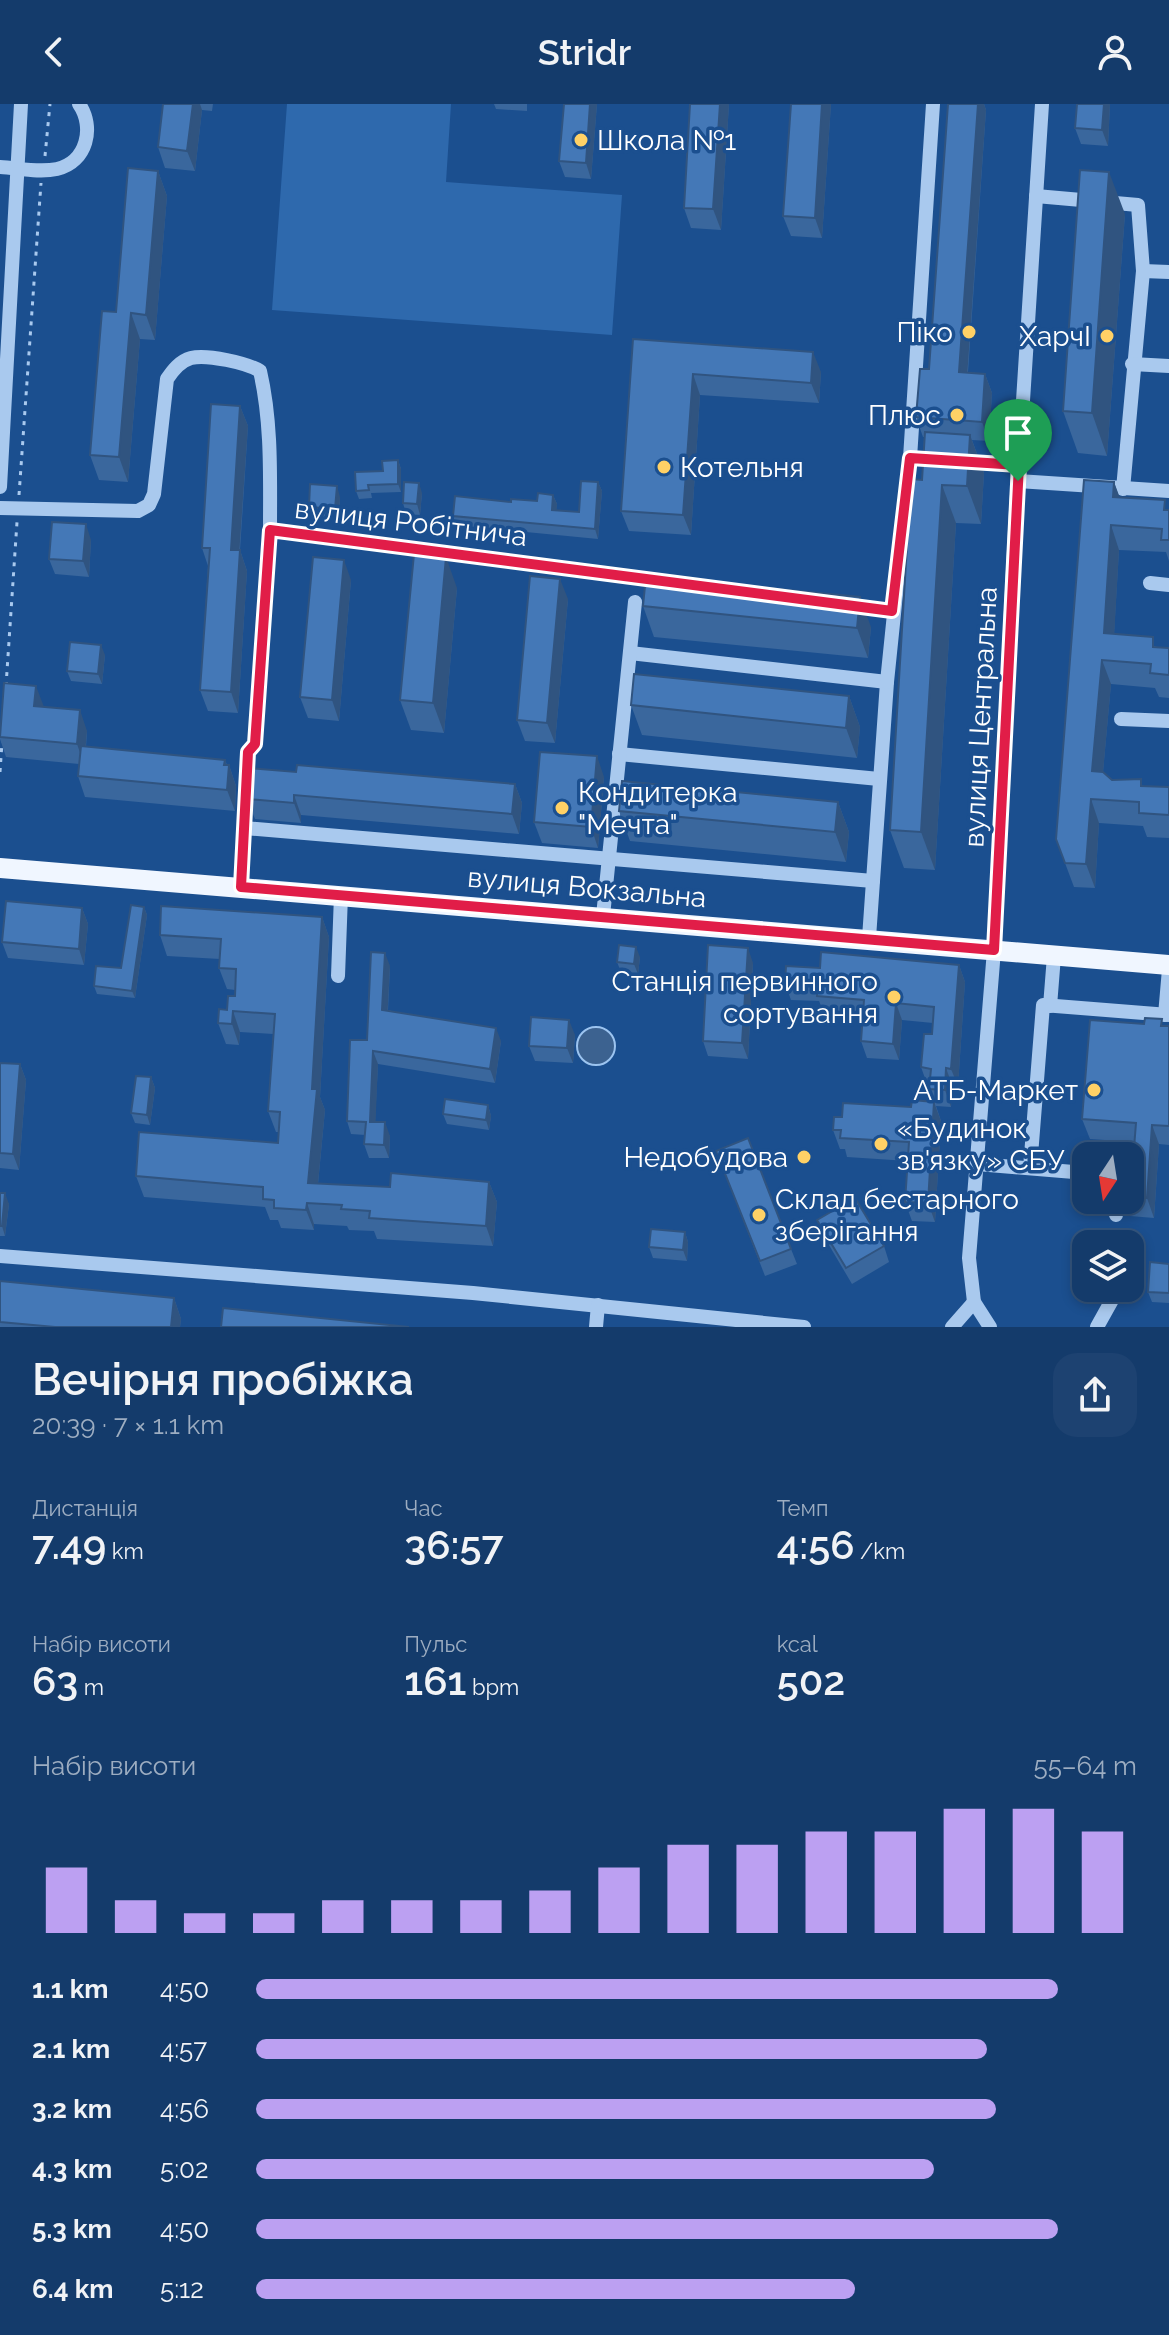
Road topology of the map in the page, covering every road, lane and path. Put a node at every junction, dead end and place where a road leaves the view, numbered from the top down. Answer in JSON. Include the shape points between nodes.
{"nodes":[{"id":1,"x":21,"y":104,"type":"edge"},
{"id":2,"x":50,"y":104,"type":"edge"},
{"id":3,"x":79,"y":104,"type":"edge"},
{"id":4,"x":933,"y":104,"type":"edge"},
{"id":5,"x":1042,"y":104,"type":"edge"},
{"id":6,"x":0,"y":167,"type":"edge"},
{"id":7,"x":19,"y":168,"type":"junction"},
{"id":8,"x":44,"y":170,"type":"junction"},
{"id":9,"x":1036,"y":196,"type":"junction"},
{"id":10,"x":1143,"y":271,"type":"junction"},
{"id":11,"x":1169,"y":272,"type":"edge"},
{"id":12,"x":1132,"y":364,"type":"junction"},
{"id":13,"x":1169,"y":366,"type":"edge"},
{"id":14,"x":910,"y":458,"type":"junction"},
{"id":15,"x":1019,"y":465,"type":"junction"},
{"id":16,"x":1018,"y":481,"type":"junction"},
{"id":17,"x":0,"y":487,"type":"edge"},
{"id":18,"x":1123,"y":489,"type":"junction"},
{"id":19,"x":1169,"y":491,"type":"edge"},
{"id":20,"x":0,"y":508,"type":"edge"},
{"id":21,"x":18,"y":509,"type":"junction"},
{"id":22,"x":270,"y":530,"type":"junction"},
{"id":23,"x":638,"y":578,"type":"dead end"},
{"id":24,"x":1150,"y":583,"type":"dead end"},
{"id":25,"x":1169,"y":585,"type":"edge"},
{"id":26,"x":635,"y":602,"type":"dead end"},
{"id":27,"x":862,"y":607,"type":"edge"},
{"id":28,"x":892,"y":611,"type":"junction"},
{"id":29,"x":630,"y":653,"type":"junction"},
{"id":30,"x":887,"y":682,"type":"junction"},
{"id":31,"x":5,"y":694,"type":"edge"},
{"id":32,"x":1121,"y":719,"type":"dead end"},
{"id":33,"x":1169,"y":721,"type":"edge"},
{"id":34,"x":2,"y":741,"type":"edge"},
{"id":35,"x":619,"y":754,"type":"junction"},
{"id":36,"x":0,"y":772,"type":"edge"},
{"id":37,"x":879,"y":779,"type":"junction"},
{"id":38,"x":244,"y":828,"type":"junction"},
{"id":39,"x":610,"y":857,"type":"junction"},
{"id":40,"x":0,"y":868,"type":"edge"},
{"id":41,"x":873,"y":881,"type":"junction"},
{"id":42,"x":241,"y":887,"type":"junction"},
{"id":43,"x":341,"y":895,"type":"junction"},
{"id":44,"x":603,"y":916,"type":"junction"},
{"id":45,"x":869,"y":938,"type":"junction"},
{"id":46,"x":994,"y":950,"type":"junction"},
{"id":47,"x":1054,"y":956,"type":"junction"},
{"id":48,"x":1169,"y":967,"type":"edge"},
{"id":49,"x":338,"y":976,"type":"dead end"},
{"id":50,"x":1050,"y":1006,"type":"junction"},
{"id":51,"x":1167,"y":1015,"type":"edge"},
{"id":52,"x":977,"y":1164,"type":"junction"},
{"id":53,"x":1030,"y":1168,"type":"junction"},
{"id":54,"x":1072,"y":1172,"type":"edge"},
{"id":55,"x":0,"y":1256,"type":"edge"},
{"id":56,"x":974,"y":1302,"type":"junction"},
{"id":57,"x":1111,"y":1302,"type":"edge"},
{"id":58,"x":598,"y":1305,"type":"junction"},
{"id":59,"x":596,"y":1327,"type":"edge"},
{"id":60,"x":804,"y":1327,"type":"edge"},
{"id":61,"x":952,"y":1327,"type":"edge"},
{"id":62,"x":990,"y":1327,"type":"edge"},
{"id":63,"x":1097,"y":1327,"type":"edge"}],
"edges":[{"from":1,"to":7,"type":"street"},
{"from":2,"to":8,"type":"path"},
{"from":3,"to":8,"type":"street","via":[[88,126],[81,153],[71,163]]},
{"from":4,"to":14,"type":"street"},
{"from":5,"to":9,"type":"street","name":"вулиця Центральна"},
{"from":6,"to":7,"type":"street"},
{"from":7,"to":8,"type":"street"},
{"from":7,"to":17,"type":"street"},
{"from":8,"to":21,"type":"path"},
{"from":9,"to":10,"type":"street","via":[[1138,205]]},
{"from":9,"to":15,"type":"street","name":"вулиця Центральна"},
{"from":10,"to":11,"type":"street"},
{"from":10,"to":12,"type":"street"},
{"from":12,"to":13,"type":"street"},
{"from":12,"to":18,"type":"street"},
{"from":14,"to":15,"type":"street"},
{"from":14,"to":28,"type":"street"},
{"from":15,"to":16,"type":"street","name":"вулиця Центральна"},
{"from":16,"to":18,"type":"street"},
{"from":16,"to":46,"type":"street","name":"вулиця Центральна"},
{"from":18,"to":19,"type":"street"},
{"from":20,"to":21,"type":"street","name":"вулиця Робітнича"},
{"from":21,"to":22,"type":"street","name":"вулиця Робітнича","via":[[138,511],[149,505],[167,379],[175,367],[192,358],[248,363],[260,371],[270,448]]},
{"from":21,"to":31,"type":"path"},
{"from":22,"to":23,"type":"street","name":"вулиця Робітнича"},
{"from":22,"to":38,"type":"street"},
{"from":24,"to":25,"type":"street"},
{"from":26,"to":29,"type":"street"},
{"from":27,"to":28,"type":"path"},
{"from":28,"to":30,"type":"street"},
{"from":29,"to":30,"type":"street"},
{"from":29,"to":35,"type":"street"},
{"from":30,"to":37,"type":"street"},
{"from":32,"to":33,"type":"street"},
{"from":34,"to":36,"type":"path"},
{"from":35,"to":37,"type":"street"},
{"from":35,"to":39,"type":"street"},
{"from":37,"to":41,"type":"street"},
{"from":38,"to":39,"type":"street"},
{"from":38,"to":42,"type":"street"},
{"from":39,"to":41,"type":"street"},
{"from":39,"to":44,"type":"street"},
{"from":40,"to":42,"type":"main road","name":"вулиця Вокзальна"},
{"from":41,"to":45,"type":"street"},
{"from":42,"to":43,"type":"main road","name":"вулиця Вокзальна"},
{"from":43,"to":44,"type":"main road","name":"вулиця Вокзальна"},
{"from":43,"to":49,"type":"street"},
{"from":44,"to":45,"type":"main road","name":"вулиця Вокзальна"},
{"from":45,"to":46,"type":"main road","name":"вулиця Вокзальна"},
{"from":46,"to":47,"type":"main road","name":"вулиця Вокзальна"},
{"from":46,"to":52,"type":"street","name":"вулиця Центральна"},
{"from":47,"to":48,"type":"main road","name":"вулиця Вокзальна"},
{"from":47,"to":50,"type":"street"},
{"from":48,"to":51,"type":"street"},
{"from":50,"to":51,"type":"street"},
{"from":50,"to":53,"type":"street","via":[[1043,1005]]},
{"from":52,"to":53,"type":"street"},
{"from":52,"to":56,"type":"street","name":"вулиця Центральна","via":[[969,1258]]},
{"from":53,"to":54,"type":"street"},
{"from":55,"to":58,"type":"street"},
{"from":56,"to":61,"type":"street"},
{"from":56,"to":62,"type":"street","name":"вулиця Центральна"},
{"from":57,"to":63,"type":"street"},
{"from":58,"to":59,"type":"street"},
{"from":58,"to":60,"type":"street"}]}
